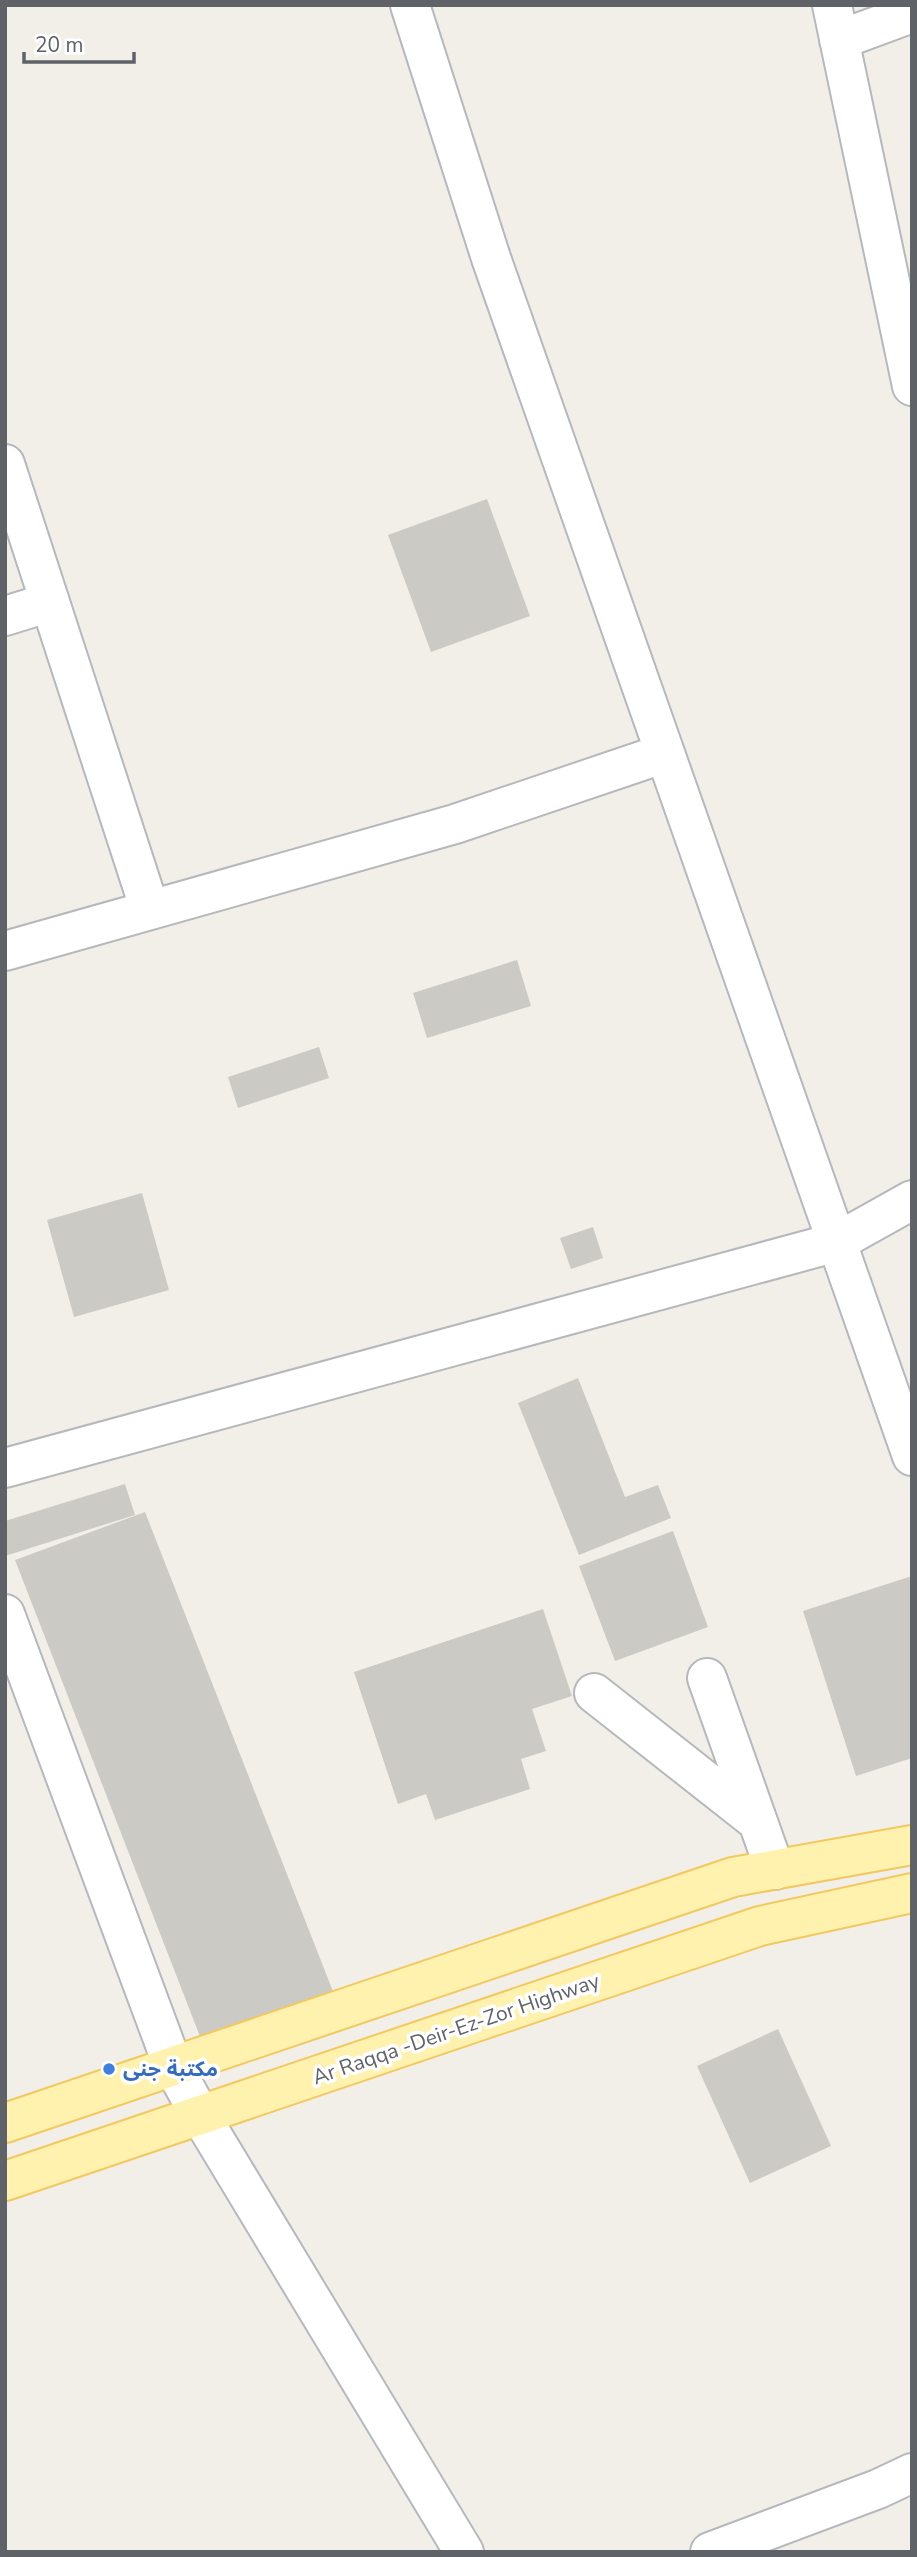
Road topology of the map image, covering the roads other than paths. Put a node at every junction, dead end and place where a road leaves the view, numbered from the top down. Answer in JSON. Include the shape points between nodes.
{"nodes":[{"id":1,"x":410,"y":5,"type":"edge"},
{"id":2,"x":912,"y":13,"type":"edge"},
{"id":3,"x":835,"y":23,"type":"edge"},
{"id":4,"x":912,"y":386,"type":"edge"},
{"id":5,"x":5,"y":464,"type":"edge"},
{"id":6,"x":50,"y":602,"type":"junction"},
{"id":7,"x":5,"y":615,"type":"edge"},
{"id":8,"x":665,"y":753,"type":"junction"},
{"id":9,"x":150,"y":910,"type":"junction"},
{"id":10,"x":5,"y":951,"type":"edge"},
{"id":11,"x":912,"y":1200,"type":"edge"},
{"id":12,"x":836,"y":1242,"type":"junction"},
{"id":13,"x":912,"y":1455,"type":"edge"},
{"id":14,"x":5,"y":1468,"type":"edge"},
{"id":15,"x":5,"y":1614,"type":"edge"},
{"id":16,"x":707,"y":1678,"type":"dead end"},
{"id":17,"x":594,"y":1693,"type":"dead end"},
{"id":18,"x":758,"y":1822,"type":"junction"},
{"id":19,"x":912,"y":1845,"type":"edge"},
{"id":20,"x":775,"y":1870,"type":"junction"},
{"id":21,"x":912,"y":1893,"type":"edge"},
{"id":22,"x":173,"y":2066,"type":"junction"},
{"id":23,"x":200,"y":2115,"type":"junction"},
{"id":24,"x":5,"y":2123,"type":"edge"},
{"id":25,"x":5,"y":2181,"type":"edge"},
{"id":26,"x":912,"y":2473,"type":"edge"},
{"id":27,"x":464,"y":2552,"type":"edge"},
{"id":28,"x":710,"y":2552,"type":"edge"}],
"edges":[{"from":1,"to":8,"type":"street","via":[[491,258]]},
{"from":2,"to":3,"type":"street"},
{"from":3,"to":4,"type":"street"},
{"from":5,"to":6,"type":"street"},
{"from":6,"to":7,"type":"street"},
{"from":6,"to":9,"type":"street"},
{"from":8,"to":9,"type":"street","via":[[455,824]]},
{"from":8,"to":12,"type":"street"},
{"from":9,"to":10,"type":"street"},
{"from":11,"to":12,"type":"street"},
{"from":12,"to":13,"type":"street"},
{"from":12,"to":14,"type":"street"},
{"from":15,"to":22,"type":"street"},
{"from":16,"to":18,"type":"street"},
{"from":17,"to":18,"type":"street"},
{"from":18,"to":20,"type":"street"},
{"from":19,"to":20,"type":"main road"},
{"from":20,"to":22,"type":"main road","via":[[733,1877]]},
{"from":21,"to":23,"type":"main road","name":"Ar Raqqa -Deir-Ez-Zor Highway","via":[[760,1926]]},
{"from":22,"to":23,"type":"street"},
{"from":22,"to":24,"type":"main road"},
{"from":23,"to":25,"type":"main road","name":"Ar Raqqa -Deir-Ez-Zor Highway"},
{"from":23,"to":27,"type":"street"},
{"from":26,"to":28,"type":"street"}]}
